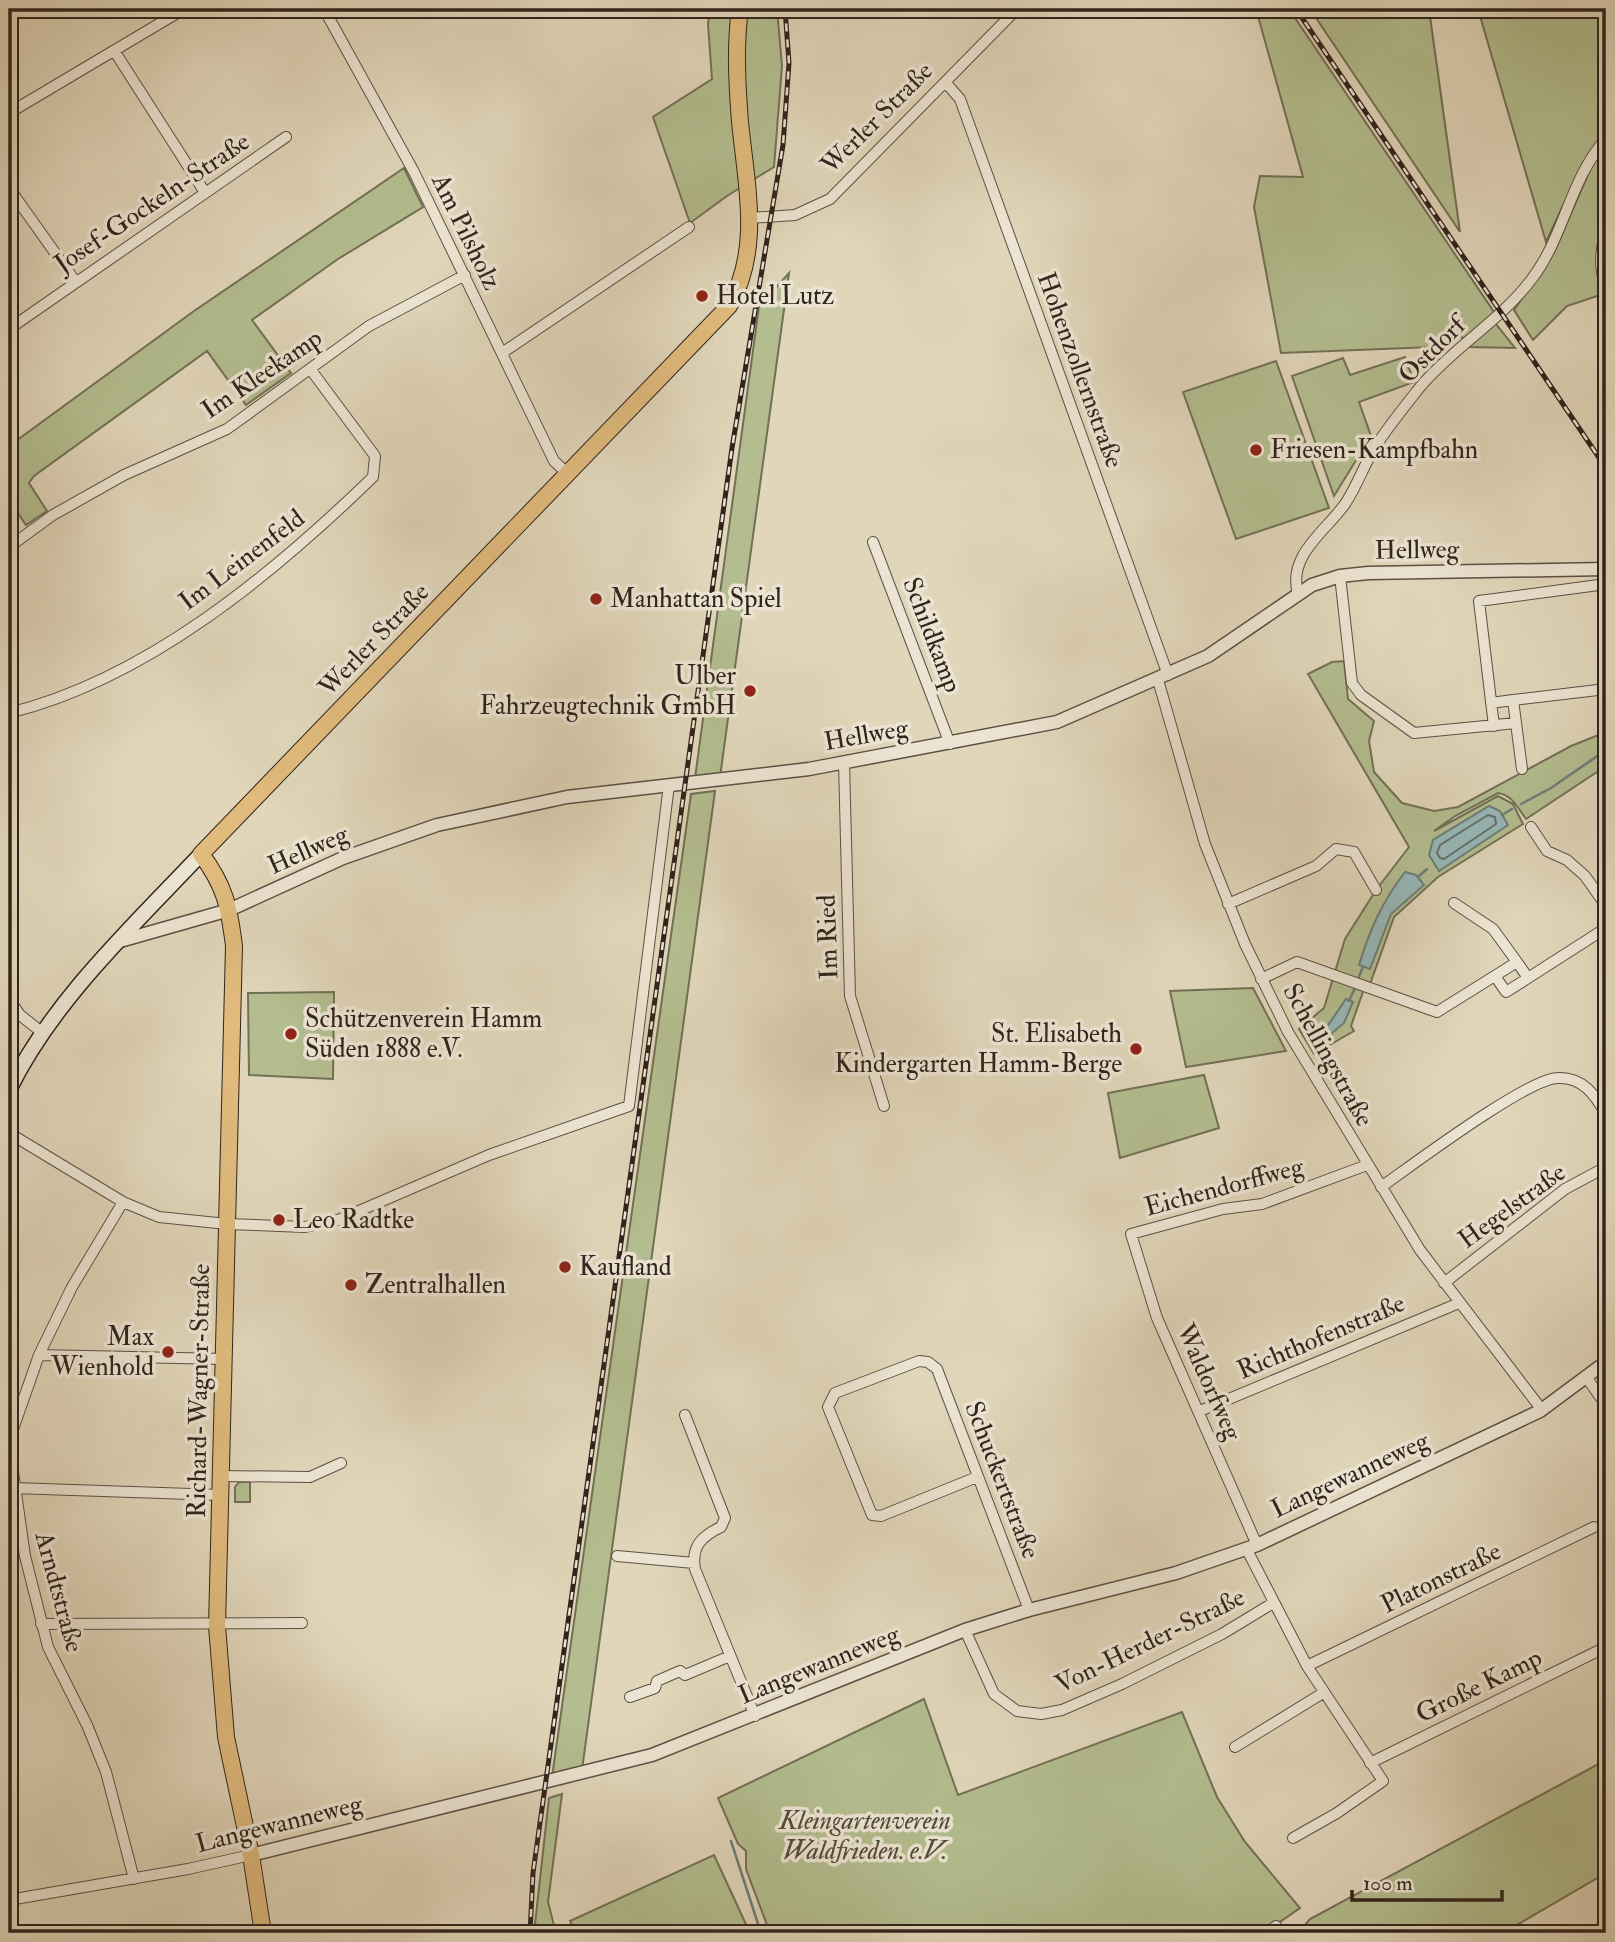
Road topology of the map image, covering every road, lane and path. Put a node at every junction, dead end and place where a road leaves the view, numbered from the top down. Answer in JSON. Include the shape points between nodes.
{"nodes":[{"id":1,"x":184,"y":9,"type":"edge"},
{"id":2,"x":324,"y":9,"type":"edge"},
{"id":3,"x":740,"y":9,"type":"edge"},
{"id":4,"x":1017,"y":9,"type":"edge"},
{"id":5,"x":115,"y":52,"type":"junction"},
{"id":6,"x":946,"y":83,"type":"junction"},
{"id":7,"x":9,"y":113,"type":"edge"},
{"id":8,"x":286,"y":137,"type":"dead end"},
{"id":9,"x":1606,"y":139,"type":"edge"},
{"id":10,"x":9,"y":188,"type":"edge"},
{"id":11,"x":204,"y":191,"type":"junction"},
{"id":12,"x":749,"y":218,"type":"junction"},
{"id":13,"x":689,"y":227,"type":"dead end"},
{"id":14,"x":1606,"y":229,"type":"edge"},
{"id":15,"x":465,"y":275,"type":"junction"},
{"id":16,"x":75,"y":281,"type":"junction"},
{"id":17,"x":1606,"y":286,"type":"edge"},
{"id":18,"x":9,"y":329,"type":"edge"},
{"id":19,"x":502,"y":352,"type":"junction"},
{"id":20,"x":311,"y":370,"type":"junction"},
{"id":21,"x":568,"y":474,"type":"junction"},
{"id":22,"x":873,"y":542,"type":"dead end"},
{"id":23,"x":9,"y":547,"type":"edge"},
{"id":24,"x":1606,"y":569,"type":"edge"},
{"id":25,"x":1340,"y":576,"type":"junction"},
{"id":26,"x":1606,"y":584,"type":"edge"},
{"id":27,"x":1298,"y":594,"type":"junction"},
{"id":28,"x":1163,"y":678,"type":"junction"},
{"id":29,"x":1606,"y":689,"type":"edge"},
{"id":30,"x":1513,"y":700,"type":"junction"},
{"id":31,"x":1491,"y":702,"type":"junction"},
{"id":32,"x":9,"y":713,"type":"edge"},
{"id":33,"x":1516,"y":723,"type":"junction"},
{"id":34,"x":1493,"y":726,"type":"junction"},
{"id":35,"x":950,"y":744,"type":"junction"},
{"id":36,"x":844,"y":763,"type":"junction"},
{"id":37,"x":1522,"y":769,"type":"dead end"},
{"id":38,"x":670,"y":785,"type":"junction"},
{"id":39,"x":1531,"y":827,"type":"dead end"},
{"id":40,"x":201,"y":854,"type":"junction"},
{"id":41,"x":1376,"y":890,"type":"dead end"},
{"id":42,"x":1605,"y":901,"type":"edge"},
{"id":43,"x":1454,"y":903,"type":"dead end"},
{"id":44,"x":1227,"y":904,"type":"junction"},
{"id":45,"x":229,"y":910,"type":"junction"},
{"id":46,"x":1606,"y":928,"type":"edge"},
{"id":47,"x":120,"y":940,"type":"junction"},
{"id":48,"x":1517,"y":962,"type":"junction"},
{"id":49,"x":1495,"y":976,"type":"junction"},
{"id":50,"x":1528,"y":978,"type":"junction"},
{"id":51,"x":1261,"y":979,"type":"junction"},
{"id":52,"x":9,"y":999,"type":"edge"},
{"id":53,"x":44,"y":1034,"type":"junction"},
{"id":54,"x":9,"y":1090,"type":"edge"},
{"id":55,"x":884,"y":1106,"type":"dead end"},
{"id":56,"x":1606,"y":1114,"type":"edge"},
{"id":57,"x":9,"y":1133,"type":"edge"},
{"id":58,"x":1367,"y":1165,"type":"junction"},
{"id":59,"x":1606,"y":1167,"type":"edge"},
{"id":60,"x":1381,"y":1187,"type":"junction"},
{"id":61,"x":123,"y":1202,"type":"junction"},
{"id":62,"x":228,"y":1224,"type":"junction"},
{"id":63,"x":1131,"y":1234,"type":"joint"},
{"id":64,"x":1444,"y":1283,"type":"junction"},
{"id":65,"x":1459,"y":1303,"type":"junction"},
{"id":66,"x":39,"y":1355,"type":"junction"},
{"id":67,"x":225,"y":1359,"type":"junction"},
{"id":68,"x":1606,"y":1362,"type":"edge"},
{"id":69,"x":1586,"y":1377,"type":"junction"},
{"id":70,"x":1606,"y":1405,"type":"edge"},
{"id":71,"x":1542,"y":1410,"type":"junction"},
{"id":72,"x":1200,"y":1411,"type":"junction"},
{"id":73,"x":13,"y":1412,"type":"edge"},
{"id":74,"x":685,"y":1415,"type":"dead end"},
{"id":75,"x":341,"y":1463,"type":"dead end"},
{"id":76,"x":221,"y":1476,"type":"junction"},
{"id":77,"x":977,"y":1477,"type":"junction"},
{"id":78,"x":13,"y":1488,"type":"junction"},
{"id":79,"x":221,"y":1495,"type":"junction"},
{"id":80,"x":1594,"y":1527,"type":"dead end"},
{"id":81,"x":1251,"y":1546,"type":"junction"},
{"id":82,"x":617,"y":1556,"type":"dead end"},
{"id":83,"x":694,"y":1563,"type":"junction"},
{"id":84,"x":1273,"y":1603,"type":"junction"},
{"id":85,"x":1029,"y":1610,"type":"junction"},
{"id":86,"x":302,"y":1623,"type":"dead end"},
{"id":87,"x":41,"y":1624,"type":"junction"},
{"id":88,"x":217,"y":1626,"type":"junction"},
{"id":89,"x":965,"y":1630,"type":"junction"},
{"id":90,"x":1606,"y":1647,"type":"edge"},
{"id":91,"x":730,"y":1656,"type":"junction"},
{"id":92,"x":1307,"y":1666,"type":"junction"},
{"id":93,"x":1323,"y":1693,"type":"junction"},
{"id":94,"x":630,"y":1697,"type":"dead end"},
{"id":95,"x":755,"y":1716,"type":"junction"},
{"id":96,"x":1235,"y":1747,"type":"dead end"},
{"id":97,"x":1370,"y":1763,"type":"junction"},
{"id":98,"x":1293,"y":1838,"type":"dead end"},
{"id":99,"x":251,"y":1855,"type":"junction"},
{"id":100,"x":134,"y":1879,"type":"junction"},
{"id":101,"x":9,"y":1900,"type":"edge"},
{"id":102,"x":1276,"y":1926,"type":"dead end"},
{"id":103,"x":263,"y":1933,"type":"edge"},
{"id":104,"x":1266,"y":1933,"type":"edge"}],
"edges":[{"from":1,"to":5,"type":"street"},
{"from":2,"to":15,"type":"street","name":"Am Pilsholz"},
{"from":3,"to":12,"type":"main road","name":"Werler Straße","via":[[738,90]]},
{"from":4,"to":6,"type":"street","name":"Werler Straße"},
{"from":5,"to":7,"type":"street"},
{"from":5,"to":11,"type":"street"},
{"from":6,"to":12,"type":"street","name":"Werler Straße","via":[[830,199],[795,215]]},
{"from":6,"to":28,"type":"street","name":"Hohenzollernstraße","via":[[960,99]]},
{"from":8,"to":11,"type":"street","name":"Josef-Gockeln-Straße"},
{"from":9,"to":27,"type":"street","name":"Ostdorf","via":[[1587,167],[1548,256],[1533,278],[1507,309],[1472,335],[1420,388],[1376,446],[1345,504],[1305,549],[1295,582]]},
{"from":10,"to":16,"type":"street"},
{"from":11,"to":16,"type":"street","name":"Josef-Gockeln-Straße"},
{"from":12,"to":21,"type":"main road","name":"Werler Straße","via":[[748,255],[729,306]]},
{"from":13,"to":19,"type":"street"},
{"from":14,"to":17,"type":"street","via":[[1600,257]]},
{"from":15,"to":19,"type":"street","name":"Am Pilsholz"},
{"from":15,"to":20,"type":"street","name":"Im Kleekamp","via":[[369,326]]},
{"from":16,"to":18,"type":"street","name":"Josef-Gockeln-Straße"},
{"from":19,"to":21,"type":"street","name":"Am Pilsholz","via":[[554,461]]},
{"from":20,"to":23,"type":"street","name":"Im Kleekamp","via":[[227,429],[124,475],[53,515]]},
{"from":20,"to":32,"type":"street","name":"Im Leinenfeld","via":[[375,456],[373,477],[277,563],[164,644],[72,694]]},
{"from":21,"to":40,"type":"main road","name":"Werler Straße"},
{"from":22,"to":35,"type":"street","name":"Schildkamp"},
{"from":24,"to":25,"type":"street","name":"Hellweg"},
{"from":25,"to":27,"type":"street","name":"Hellweg"},
{"from":25,"to":34,"type":"street","via":[[1352,683],[1361,695],[1414,733]]},
{"from":26,"to":31,"type":"street","via":[[1479,601]]},
{"from":27,"to":28,"type":"street","name":"Hellweg","via":[[1233,642]]},
{"from":28,"to":35,"type":"street","name":"Hellweg","via":[[1057,722]]},
{"from":28,"to":44,"type":"street","name":"Schellingstraße","via":[[1205,844]]},
{"from":29,"to":30,"type":"street"},
{"from":30,"to":31,"type":"street"},
{"from":30,"to":33,"type":"street"},
{"from":31,"to":34,"type":"street"},
{"from":33,"to":34,"type":"street"},
{"from":33,"to":37,"type":"street"},
{"from":35,"to":36,"type":"street","name":"Hellweg"},
{"from":36,"to":38,"type":"street","name":"Hellweg"},
{"from":36,"to":55,"type":"street","name":"Im Ried","via":[[850,996]]},
{"from":38,"to":45,"type":"street","name":"Hellweg","via":[[567,797],[437,825],[392,838]]},
{"from":38,"to":62,"type":"street","via":[[629,1106],[452,1170],[324,1224]]},
{"from":39,"to":42,"type":"street","via":[[1547,851],[1567,860]]},
{"from":40,"to":45,"type":"main road","name":"Richard-Wagner-Straße","via":[[217,875]]},
{"from":40,"to":47,"type":"main road","name":"Werler Straße"},
{"from":41,"to":44,"type":"street","via":[[1354,852],[1336,849],[1316,866]]},
{"from":43,"to":48,"type":"street","via":[[1493,929]]},
{"from":44,"to":51,"type":"street","name":"Schellingstraße"},
{"from":45,"to":47,"type":"street","name":"Hellweg"},
{"from":45,"to":62,"type":"main road","name":"Richard-Wagner-Straße","via":[[234,985]]},
{"from":46,"to":50,"type":"street"},
{"from":47,"to":53,"type":"main road","name":"Werler Straße"},
{"from":48,"to":49,"type":"street"},
{"from":48,"to":50,"type":"street"},
{"from":49,"to":50,"type":"street","via":[[1506,992]]},
{"from":49,"to":51,"type":"street","via":[[1437,1012],[1297,962]]},
{"from":51,"to":58,"type":"street","name":"Schellingstraße","via":[[1299,1053]]},
{"from":52,"to":53,"type":"street","via":[[20,1015]]},
{"from":53,"to":54,"type":"main road","name":"Werler Straße"},
{"from":56,"to":60,"type":"street","via":[[1592,1092],[1579,1083],[1547,1079],[1502,1104]]},
{"from":57,"to":61,"type":"street"},
{"from":58,"to":60,"type":"street","name":"Schellingstraße"},
{"from":58,"to":63,"type":"street","name":"Eichendorffweg","via":[[1262,1204],[1223,1209]]},
{"from":59,"to":64,"type":"street","name":"Hegelstraße","via":[[1565,1189]]},
{"from":60,"to":64,"type":"street","name":"Schellingstraße"},
{"from":61,"to":62,"type":"street","via":[[177,1221]]},
{"from":61,"to":66,"type":"street","name":"Arndtstraße","via":[[72,1287]]},
{"from":62,"to":67,"type":"main road","name":"Richard-Wagner-Straße"},
{"from":63,"to":72,"type":"street","name":"Waldorfweg","via":[[1157,1318]]},
{"from":64,"to":65,"type":"street","name":"Schellingstraße"},
{"from":65,"to":71,"type":"street","name":"Schellingstraße"},
{"from":65,"to":72,"type":"street","name":"Richthofenstraße"},
{"from":66,"to":67,"type":"street"},
{"from":66,"to":73,"type":"street","name":"Arndtstraße"},
{"from":67,"to":76,"type":"main road","name":"Richard-Wagner-Straße"},
{"from":68,"to":69,"type":"street","name":"Langewanneweg"},
{"from":69,"to":70,"type":"street"},
{"from":69,"to":71,"type":"street","name":"Langewanneweg"},
{"from":71,"to":81,"type":"street","name":"Langewanneweg"},
{"from":72,"to":81,"type":"street","name":"Waldorfweg"},
{"from":73,"to":78,"type":"street","name":"Arndtstraße"},
{"from":74,"to":83,"type":"street","via":[[725,1518],[721,1527],[702,1538]]},
{"from":75,"to":76,"type":"street","via":[[310,1477]]},
{"from":76,"to":79,"type":"main road","name":"Richard-Wagner-Straße"},
{"from":77,"to":77,"type":"street","name":"Schuckertstraße","via":[[934,1366],[919,1361],[835,1393],[830,1399],[828,1407],[868,1510],[875,1516]]},
{"from":77,"to":85,"type":"street","name":"Schuckertstraße"},
{"from":78,"to":79,"type":"street"},
{"from":78,"to":87,"type":"street","name":"Arndtstraße"},
{"from":79,"to":88,"type":"main road","name":"Richard-Wagner-Straße"},
{"from":80,"to":92,"type":"street","name":"Platonstraße"},
{"from":81,"to":84,"type":"street","name":"Waldorfweg"},
{"from":81,"to":85,"type":"street","name":"Langewanneweg","via":[[1145,1581]]},
{"from":82,"to":83,"type":"street"},
{"from":83,"to":91,"type":"street"},
{"from":84,"to":89,"type":"street","name":"Von-Herder-Straße","via":[[1122,1684],[1070,1707],[1041,1714],[1017,1710],[994,1694]]},
{"from":84,"to":92,"type":"street","name":"Waldorfweg"},
{"from":85,"to":89,"type":"street","name":"Langewanneweg"},
{"from":86,"to":88,"type":"street"},
{"from":87,"to":88,"type":"street"},
{"from":87,"to":100,"type":"street","name":"Arndtstraße","via":[[106,1772]]},
{"from":88,"to":99,"type":"main road","name":"Richard-Wagner-Straße","via":[[226,1737]]},
{"from":89,"to":95,"type":"street","name":"Langewanneweg"},
{"from":90,"to":97,"type":"street","name":"Große Kamp"},
{"from":91,"to":94,"type":"street","via":[[685,1675],[680,1671],[657,1681],[655,1688]]},
{"from":91,"to":95,"type":"street"},
{"from":92,"to":93,"type":"street","name":"Waldorfweg"},
{"from":93,"to":96,"type":"street"},
{"from":93,"to":97,"type":"street","name":"Waldorfweg"},
{"from":95,"to":99,"type":"street","name":"Langewanneweg","via":[[636,1760]]},
{"from":97,"to":98,"type":"street","name":"Waldorfweg","via":[[1383,1781]]},
{"from":99,"to":100,"type":"street","name":"Langewanneweg"},
{"from":99,"to":103,"type":"main road","name":"Richard-Wagner-Straße"},
{"from":100,"to":101,"type":"street","name":"Langewanneweg"},
{"from":102,"to":104,"type":"street"}]}
